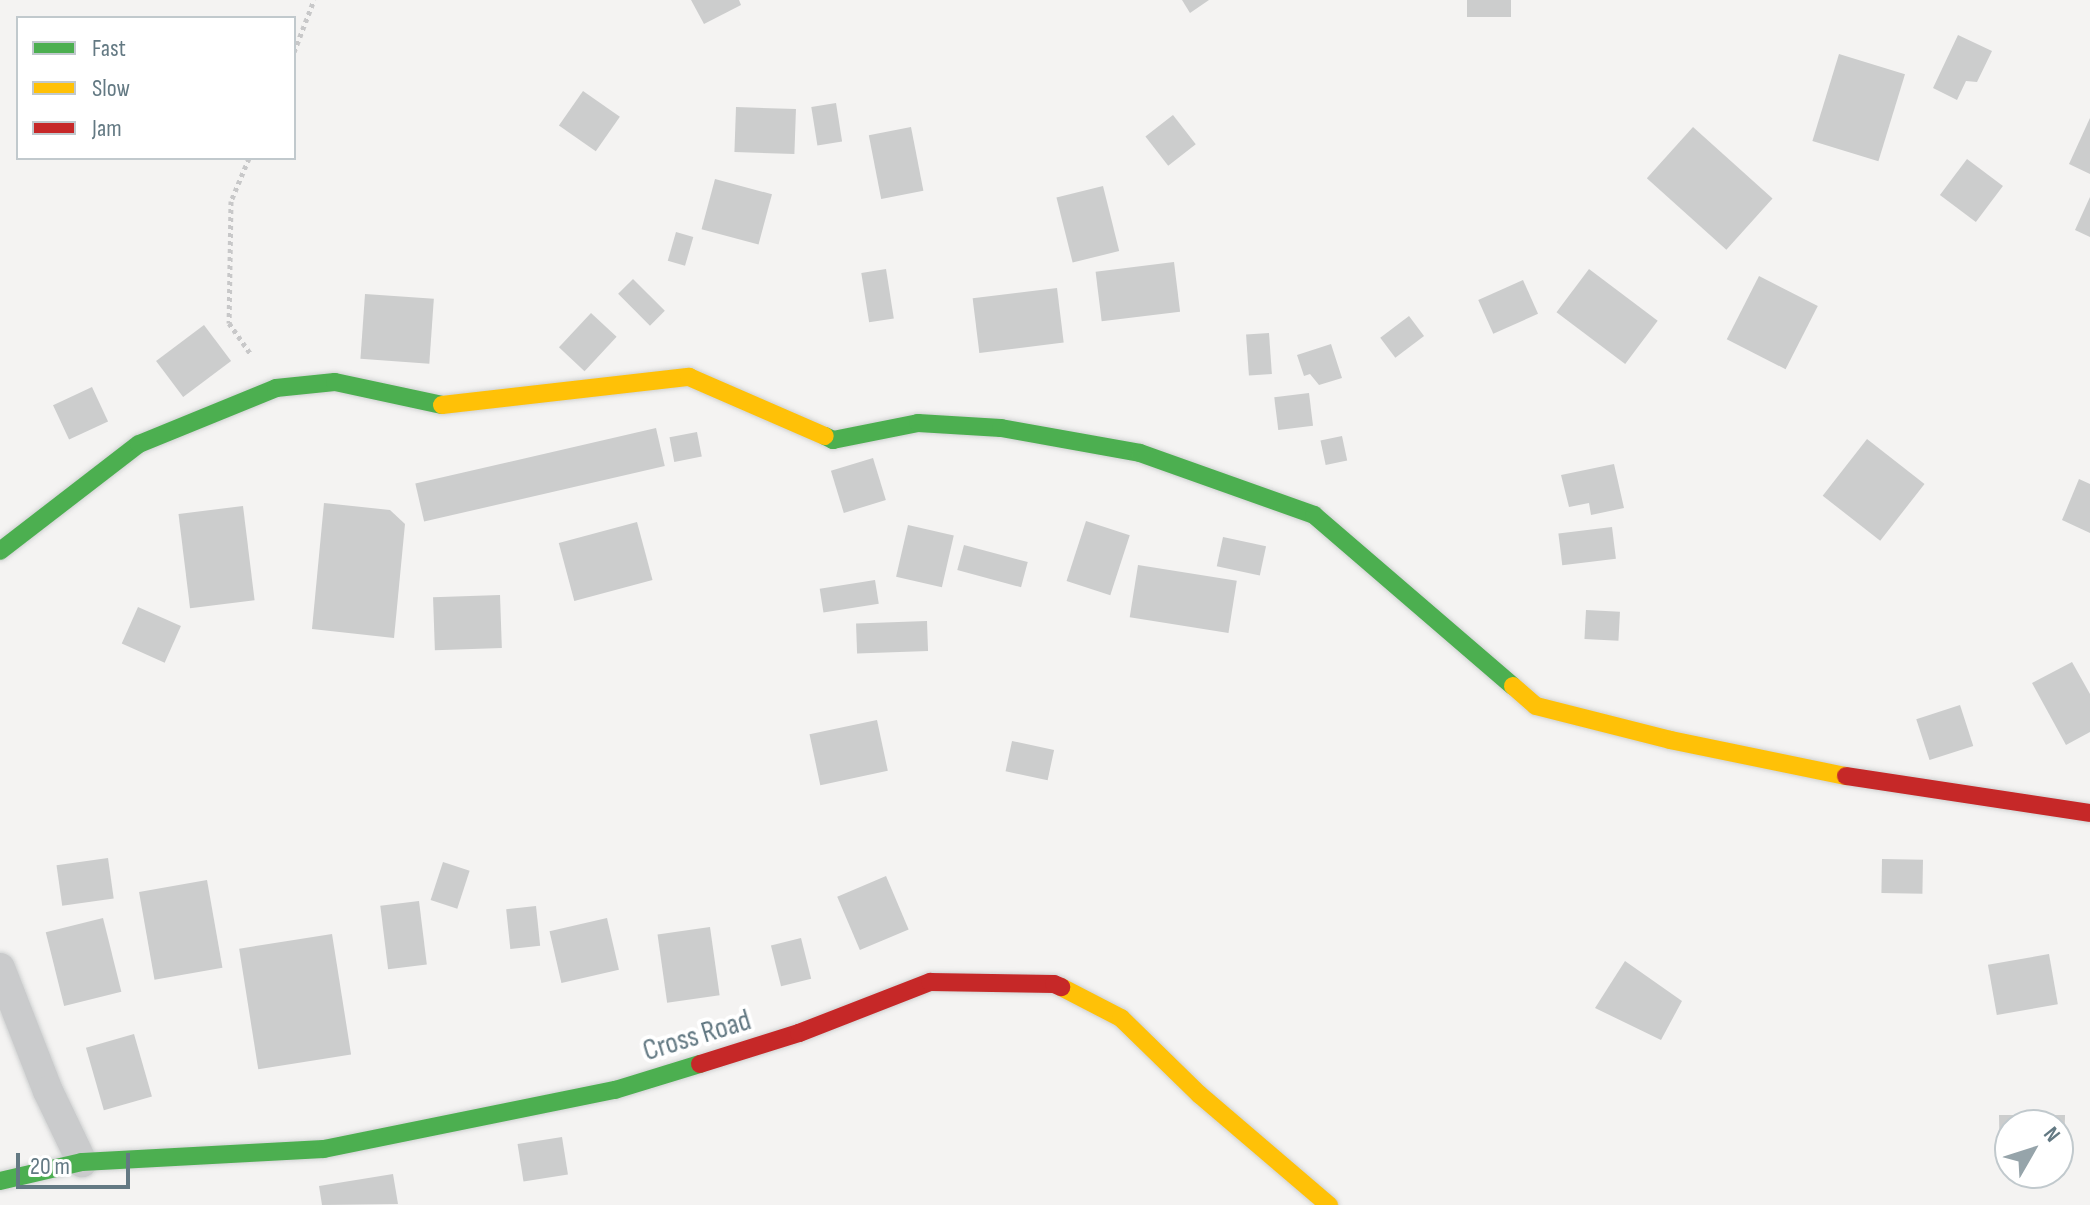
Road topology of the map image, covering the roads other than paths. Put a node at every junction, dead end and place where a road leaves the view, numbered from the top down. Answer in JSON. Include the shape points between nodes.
{"nodes":[{"id":1,"x":0,"y":551,"type":"edge"},
{"id":2,"x":2090,"y":813,"type":"edge"},
{"id":3,"x":0,"y":968,"type":"edge"},
{"id":4,"x":82,"y":1162,"type":"junction"},
{"id":5,"x":0,"y":1181,"type":"edge"},
{"id":6,"x":1329,"y":1205,"type":"edge"}],
"edges":[{"from":1,"to":2,"type":"street","via":[[139,444],[276,388],[335,382],[438,405],[689,377],[833,440],[918,423],[1001,428],[1140,453],[1314,515],[1536,706],[1848,776]]},
{"from":3,"to":4,"type":"street"},
{"from":4,"to":5,"type":"street","name":"Cross Road"},
{"from":4,"to":6,"type":"street","name":"Cross Road","via":[[324,1149],[615,1090],[799,1033],[930,982],[1054,984],[1121,1018],[1200,1095]]}]}
